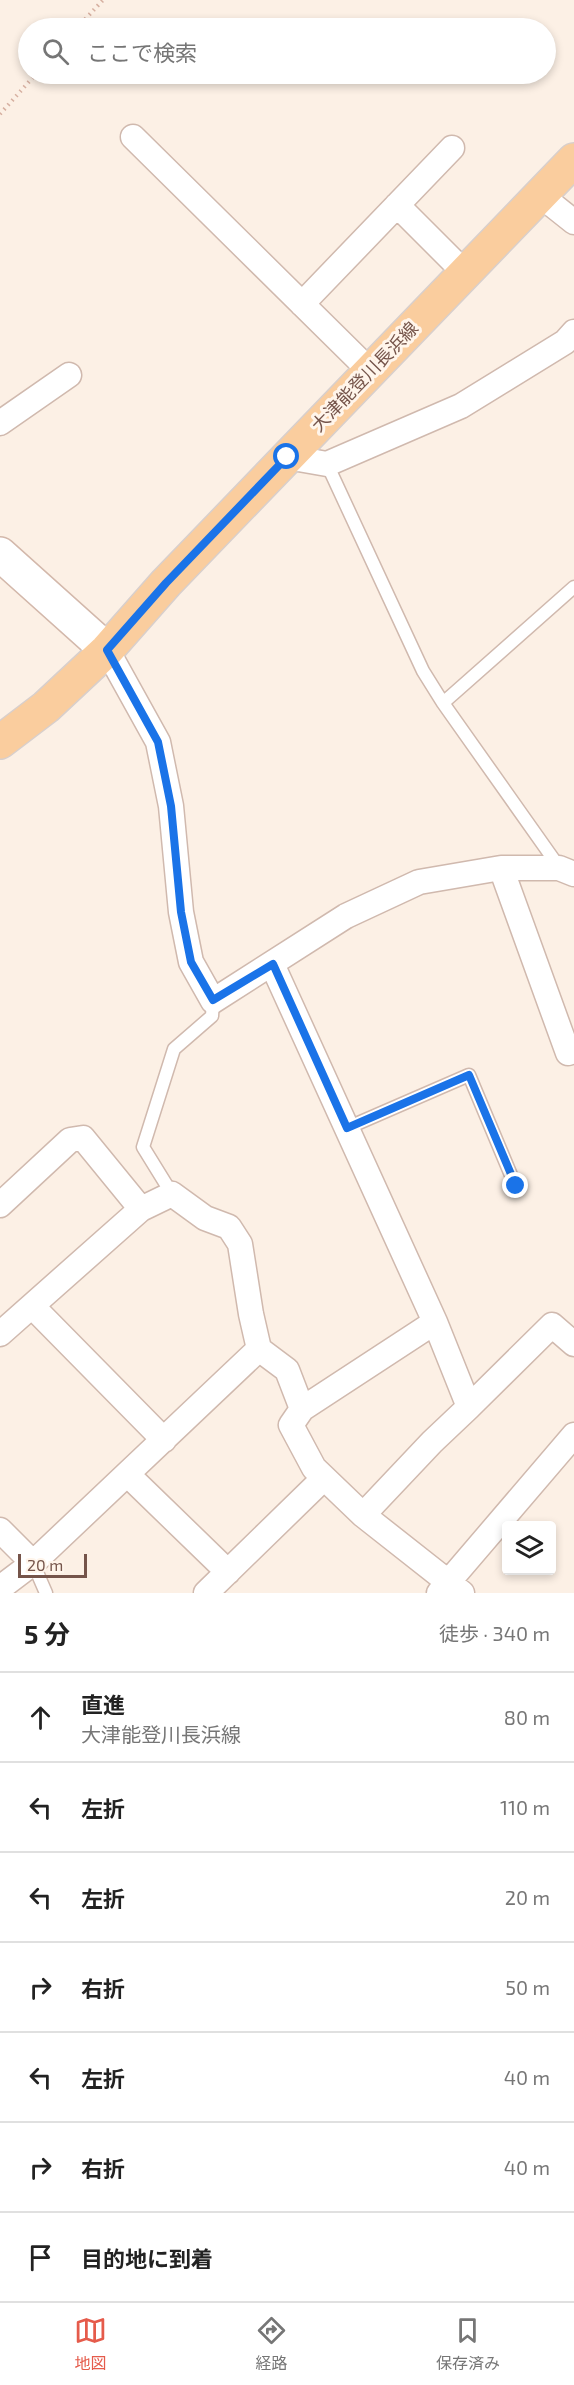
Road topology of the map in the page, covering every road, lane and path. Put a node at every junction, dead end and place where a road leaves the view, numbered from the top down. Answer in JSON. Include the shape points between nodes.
{"nodes":[{"id":1,"x":103,"y":0,"type":"edge"},
{"id":2,"x":86,"y":18,"type":"edge"},
{"id":3,"x":27,"y":84,"type":"edge"},
{"id":4,"x":0,"y":114,"type":"edge"},
{"id":5,"x":133,"y":138,"type":"dead end"},
{"id":6,"x":452,"y":148,"type":"dead end"},
{"id":7,"x":574,"y":160,"type":"edge"},
{"id":8,"x":540,"y":195,"type":"junction"},
{"id":9,"x":398,"y":205,"type":"junction"},
{"id":10,"x":574,"y":222,"type":"edge"},
{"id":11,"x":465,"y":273,"type":"junction"},
{"id":12,"x":302,"y":304,"type":"junction"},
{"id":13,"x":574,"y":332,"type":"edge"},
{"id":14,"x":370,"y":371,"type":"junction"},
{"id":15,"x":69,"y":375,"type":"dead end"},
{"id":16,"x":0,"y":423,"type":"edge"},
{"id":17,"x":287,"y":457,"type":"junction"},
{"id":18,"x":327,"y":464,"type":"junction"},
{"id":19,"x":0,"y":555,"type":"edge"},
{"id":20,"x":574,"y":588,"type":"edge"},
{"id":21,"x":107,"y":650,"type":"junction"},
{"id":22,"x":443,"y":703,"type":"junction"},
{"id":23,"x":0,"y":742,"type":"edge"},
{"id":24,"x":501,"y":868,"type":"junction"},
{"id":25,"x":567,"y":871,"type":"edge"},
{"id":26,"x":273,"y":964,"type":"junction"},
{"id":27,"x":213,"y":1000,"type":"junction"},
{"id":28,"x":574,"y":1051,"type":"edge"},
{"id":29,"x":347,"y":1128,"type":"junction"},
{"id":30,"x":516,"y":1186,"type":"dead end"},
{"id":31,"x":172,"y":1194,"type":"junction"},
{"id":32,"x":0,"y":1205,"type":"edge"},
{"id":33,"x":141,"y":1209,"type":"junction"},
{"id":34,"x":32,"y":1306,"type":"junction"},
{"id":35,"x":435,"y":1322,"type":"junction"},
{"id":36,"x":0,"y":1334,"type":"edge"},
{"id":37,"x":574,"y":1344,"type":"edge"},
{"id":38,"x":259,"y":1348,"type":"junction"},
{"id":39,"x":469,"y":1407,"type":"junction"},
{"id":40,"x":302,"y":1409,"type":"junction"},
{"id":41,"x":574,"y":1435,"type":"edge"},
{"id":42,"x":164,"y":1440,"type":"junction"},
{"id":43,"x":127,"y":1474,"type":"junction"},
{"id":44,"x":324,"y":1478,"type":"junction"},
{"id":45,"x":363,"y":1515,"type":"junction"},
{"id":46,"x":0,"y":1530,"type":"edge"},
{"id":47,"x":33,"y":1563,"type":"junction"},
{"id":48,"x":228,"y":1572,"type":"junction"},
{"id":49,"x":0,"y":1588,"type":"edge"},
{"id":50,"x":450,"y":1589,"type":"edge"},
{"id":51,"x":46,"y":1593,"type":"edge"},
{"id":52,"x":206,"y":1593,"type":"edge"}],
"edges":[{"from":1,"to":2,"type":"path"},
{"from":3,"to":4,"type":"path"},
{"from":5,"to":12,"type":"street"},
{"from":6,"to":9,"type":"street"},
{"from":7,"to":8,"type":"main road","name":"大津能登川長浜線"},
{"from":8,"to":10,"type":"street"},
{"from":8,"to":11,"type":"main road","name":"大津能登川長浜線"},
{"from":9,"to":11,"type":"street"},
{"from":9,"to":12,"type":"street"},
{"from":11,"to":14,"type":"main road","name":"大津能登川長浜線"},
{"from":12,"to":14,"type":"street"},
{"from":13,"to":18,"type":"street","via":[[565,342],[461,406]]},
{"from":14,"to":17,"type":"main road","name":"大津能登川長浜線"},
{"from":15,"to":16,"type":"street"},
{"from":17,"to":18,"type":"street"},
{"from":17,"to":21,"type":"main road","name":"大津能登川長浜線"},
{"from":18,"to":22,"type":"lane","via":[[423,671]]},
{"from":19,"to":21,"type":"street"},
{"from":20,"to":22,"type":"lane"},
{"from":21,"to":23,"type":"main road","name":"大津能登川長浜線","via":[[46,707]]},
{"from":21,"to":27,"type":"street","via":[[158,742],[171,806],[181,912],[191,962]]},
{"from":22,"to":25,"type":"lane"},
{"from":24,"to":25,"type":"street"},
{"from":24,"to":26,"type":"street","via":[[419,882],[346,916]]},
{"from":24,"to":28,"type":"street","via":[[568,1053]]},
{"from":26,"to":27,"type":"street"},
{"from":26,"to":29,"type":"street"},
{"from":27,"to":31,"type":"lane","via":[[212,1016],[174,1049],[143,1147]]},
{"from":29,"to":30,"type":"lane","via":[[469,1075]]},
{"from":29,"to":35,"type":"street"},
{"from":31,"to":33,"type":"street"},
{"from":31,"to":38,"type":"street","via":[[205,1218],[229,1227],[240,1244]]},
{"from":32,"to":33,"type":"street","via":[[70,1140],[83,1138]]},
{"from":33,"to":34,"type":"street"},
{"from":34,"to":36,"type":"street"},
{"from":34,"to":42,"type":"street"},
{"from":35,"to":39,"type":"street"},
{"from":35,"to":40,"type":"street"},
{"from":37,"to":39,"type":"street","via":[[552,1325]]},
{"from":38,"to":40,"type":"street","via":[[287,1370]]},
{"from":38,"to":42,"type":"street"},
{"from":39,"to":45,"type":"street"},
{"from":40,"to":44,"type":"street","via":[[291,1425],[314,1468]]},
{"from":41,"to":50,"type":"street"},
{"from":42,"to":43,"type":"street"},
{"from":43,"to":47,"type":"street"},
{"from":43,"to":48,"type":"street"},
{"from":44,"to":45,"type":"street"},
{"from":44,"to":48,"type":"street"},
{"from":45,"to":50,"type":"street"},
{"from":46,"to":47,"type":"street"},
{"from":47,"to":49,"type":"street"},
{"from":47,"to":51,"type":"lane"},
{"from":48,"to":52,"type":"street"}]}
